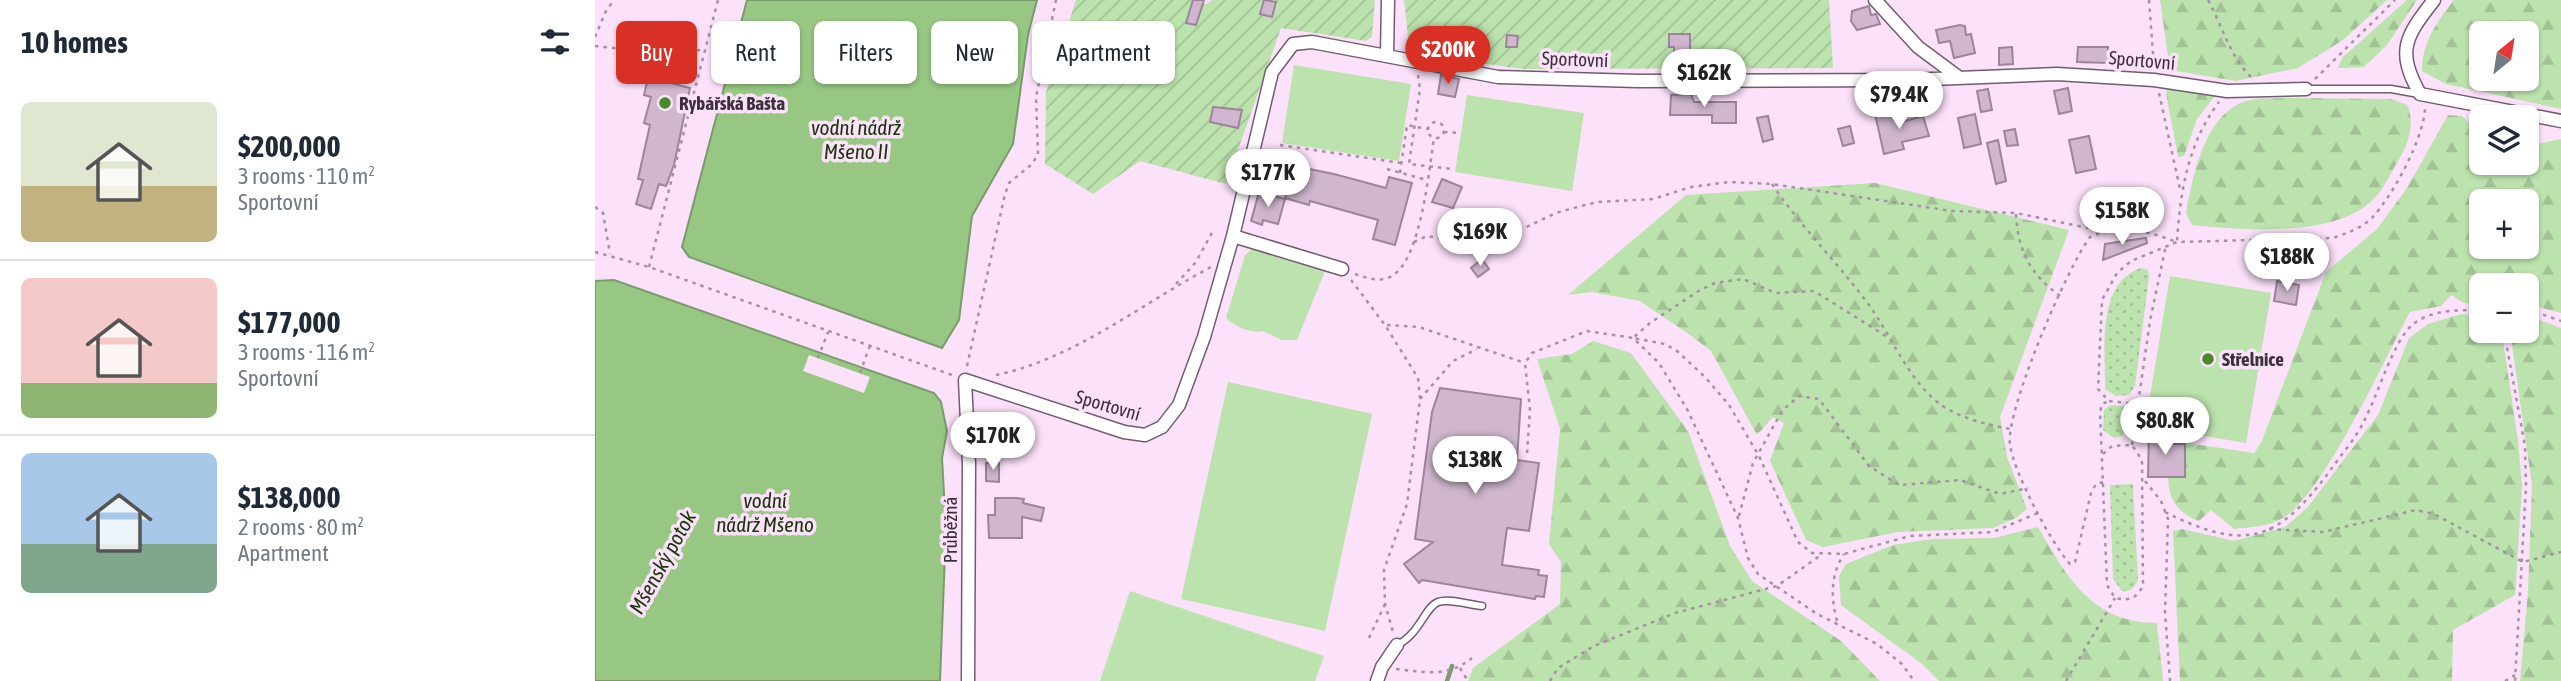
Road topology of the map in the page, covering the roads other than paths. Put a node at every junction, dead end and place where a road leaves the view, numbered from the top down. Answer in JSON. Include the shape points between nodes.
{"nodes":[{"id":1,"x":1388,"y":0,"type":"edge"},
{"id":2,"x":1875,"y":0,"type":"edge"},
{"id":3,"x":2434,"y":0,"type":"edge"},
{"id":4,"x":1387,"y":55,"type":"junction"},
{"id":5,"x":1958,"y":76,"type":"junction"},
{"id":6,"x":2306,"y":89,"type":"joint"},
{"id":7,"x":2420,"y":94,"type":"junction"},
{"id":8,"x":2561,"y":121,"type":"edge"},
{"id":9,"x":1233,"y":236,"type":"junction"},
{"id":10,"x":1342,"y":269,"type":"road end"},
{"id":11,"x":965,"y":380,"type":"joint"},
{"id":12,"x":1482,"y":606,"type":"dead end"},
{"id":13,"x":1397,"y":645,"type":"joint"},
{"id":14,"x":968,"y":681,"type":"edge"},
{"id":15,"x":1377,"y":681,"type":"edge"}],
"edges":[{"from":1,"to":4,"type":"street"},
{"from":2,"to":5,"type":"street","via":[[1918,47]]},
{"from":3,"to":7,"type":"street","via":[[2411,33],[2404,54],[2409,76]]},
{"from":4,"to":5,"type":"street","name":"Sportovní","via":[[1498,77],[1638,81]]},
{"from":4,"to":9,"type":"street","name":"Sportovní","via":[[1311,42],[1293,44],[1286,50],[1272,72]]},
{"from":5,"to":6,"type":"street","name":"Sportovní","via":[[2057,74],[2154,79],[2227,91]]},
{"from":6,"to":7,"type":"lane","via":[[2391,89]]},
{"from":7,"to":8,"type":"street"},
{"from":9,"to":10,"type":"street"},
{"from":9,"to":11,"type":"street","name":"Sportovní","via":[[1179,405],[1162,427],[1145,435],[1124,432]]},
{"from":11,"to":14,"type":"street","name":"Průběžná"},
{"from":12,"to":13,"type":"lane","via":[[1440,601],[1410,639]]},
{"from":13,"to":15,"type":"street"}]}
